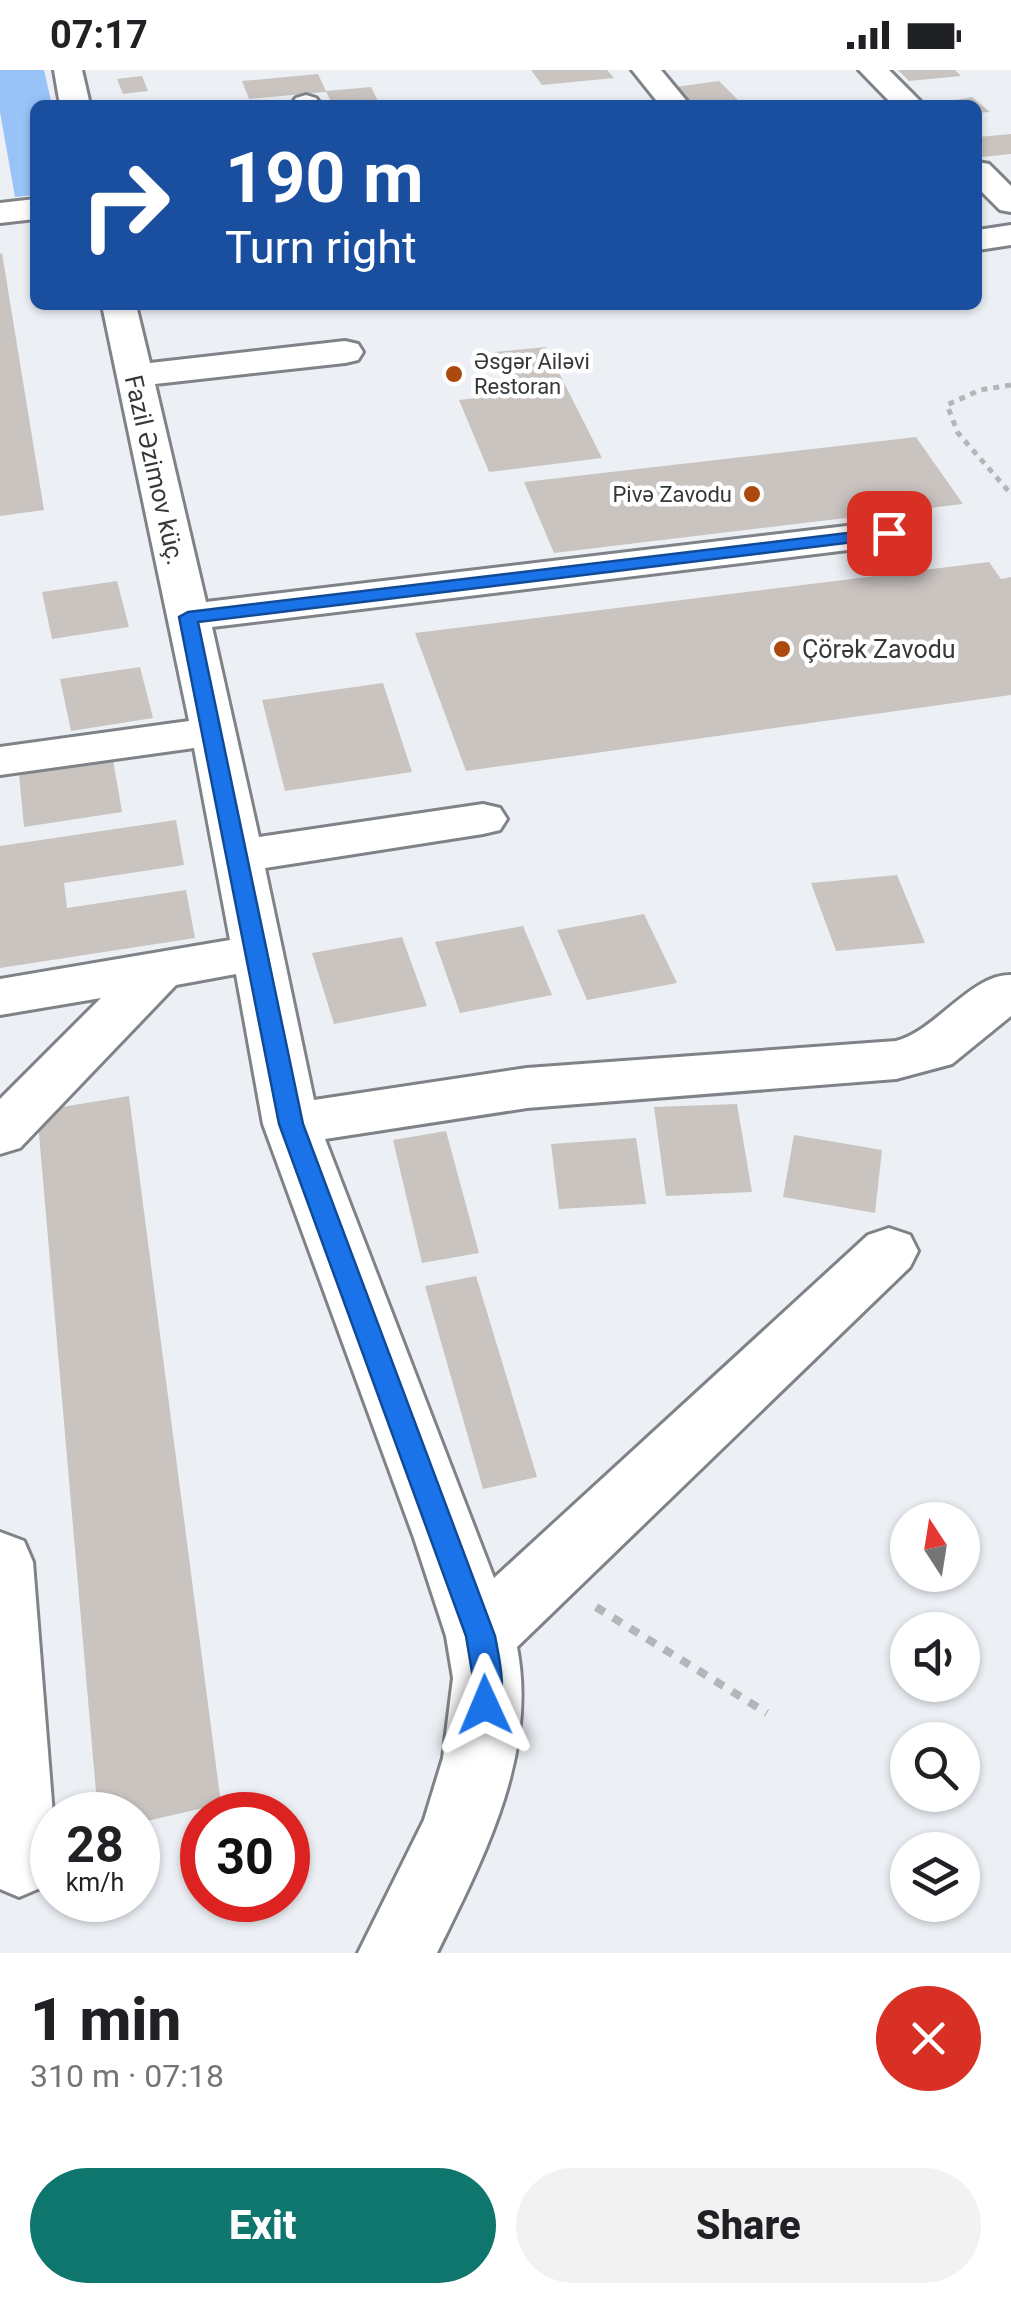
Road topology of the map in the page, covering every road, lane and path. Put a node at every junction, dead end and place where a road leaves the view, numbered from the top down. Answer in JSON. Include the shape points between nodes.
{"nodes":[{"id":1,"x":68,"y":70,"type":"edge"},
{"id":2,"x":646,"y":70,"type":"edge"},
{"id":3,"x":872,"y":70,"type":"edge"},
{"id":4,"x":74,"y":100,"type":"edge"},
{"id":5,"x":672,"y":100,"type":"edge"},
{"id":6,"x":904,"y":100,"type":"edge"},
{"id":7,"x":982,"y":175,"type":"edge"},
{"id":8,"x":1011,"y":204,"type":"edge"},
{"id":9,"x":30,"y":210,"type":"edge"},
{"id":10,"x":0,"y":213,"type":"edge"},
{"id":11,"x":1011,"y":236,"type":"edge"},
{"id":12,"x":982,"y":240,"type":"edge"},
{"id":13,"x":119,"y":310,"type":"edge"},
{"id":14,"x":345,"y":352,"type":"dead end"},
{"id":15,"x":134,"y":375,"type":"junction"},
{"id":16,"x":1011,"y":385,"type":"edge"},
{"id":17,"x":1011,"y":494,"type":"edge"},
{"id":18,"x":889,"y":533,"type":"dead end"},
{"id":19,"x":188,"y":617,"type":"junction"},
{"id":20,"x":214,"y":731,"type":"junction"},
{"id":21,"x":0,"y":760,"type":"edge"},
{"id":22,"x":484,"y":819,"type":"dead end"},
{"id":23,"x":240,"y":856,"type":"junction"},
{"id":24,"x":258,"y":953,"type":"junction"},
{"id":25,"x":158,"y":972,"type":"junction"},
{"id":26,"x":1007,"y":992,"type":"dead end"},
{"id":27,"x":0,"y":997,"type":"edge"},
{"id":28,"x":291,"y":1124,"type":"junction"},
{"id":29,"x":0,"y":1133,"type":"edge"},
{"id":30,"x":889,"y":1251,"type":"dead end"},
{"id":31,"x":0,"y":1562,"type":"edge"},
{"id":32,"x":543,"y":1576,"type":"junction"},
{"id":33,"x":480,"y":1636,"type":"junction"},
{"id":34,"x":767,"y":1713,"type":"dead end"},
{"id":35,"x":19,"y":1860,"type":"dead end"},
{"id":36,"x":396,"y":1953,"type":"edge"}],
"edges":[{"from":1,"to":4,"type":"street"},
{"from":2,"to":5,"type":"street"},
{"from":3,"to":6,"type":"street"},
{"from":7,"to":8,"type":"street"},
{"from":9,"to":10,"type":"street"},
{"from":11,"to":12,"type":"street"},
{"from":13,"to":15,"type":"street","name":"Fazil Əzimov küç."},
{"from":14,"to":15,"type":"street"},
{"from":15,"to":19,"type":"street","name":"Fazil Əzimov küç."},
{"from":16,"to":17,"type":"path","via":[[946,405],[958,433]]},
{"from":18,"to":19,"type":"street"},
{"from":19,"to":20,"type":"street","name":"Fazil Əzimov küç."},
{"from":20,"to":21,"type":"street"},
{"from":20,"to":23,"type":"street","name":"Fazil Əzimov küç."},
{"from":22,"to":23,"type":"street"},
{"from":23,"to":24,"type":"street","name":"Fazil Əzimov küç."},
{"from":24,"to":25,"type":"street"},
{"from":24,"to":28,"type":"street","name":"Fazil Əzimov küç."},
{"from":25,"to":27,"type":"street"},
{"from":25,"to":29,"type":"street"},
{"from":26,"to":28,"type":"street","via":[[933,1050],[896,1060],[526,1088]]},
{"from":28,"to":33,"type":"street","name":"Fazil Əzimov küç."},
{"from":30,"to":32,"type":"street"},
{"from":31,"to":35,"type":"street"},
{"from":32,"to":33,"type":"street"},
{"from":32,"to":34,"type":"path"},
{"from":33,"to":36,"type":"street","name":"Fazil Əzimov küç.","via":[[488,1678],[479,1758],[457,1833]]}]}
